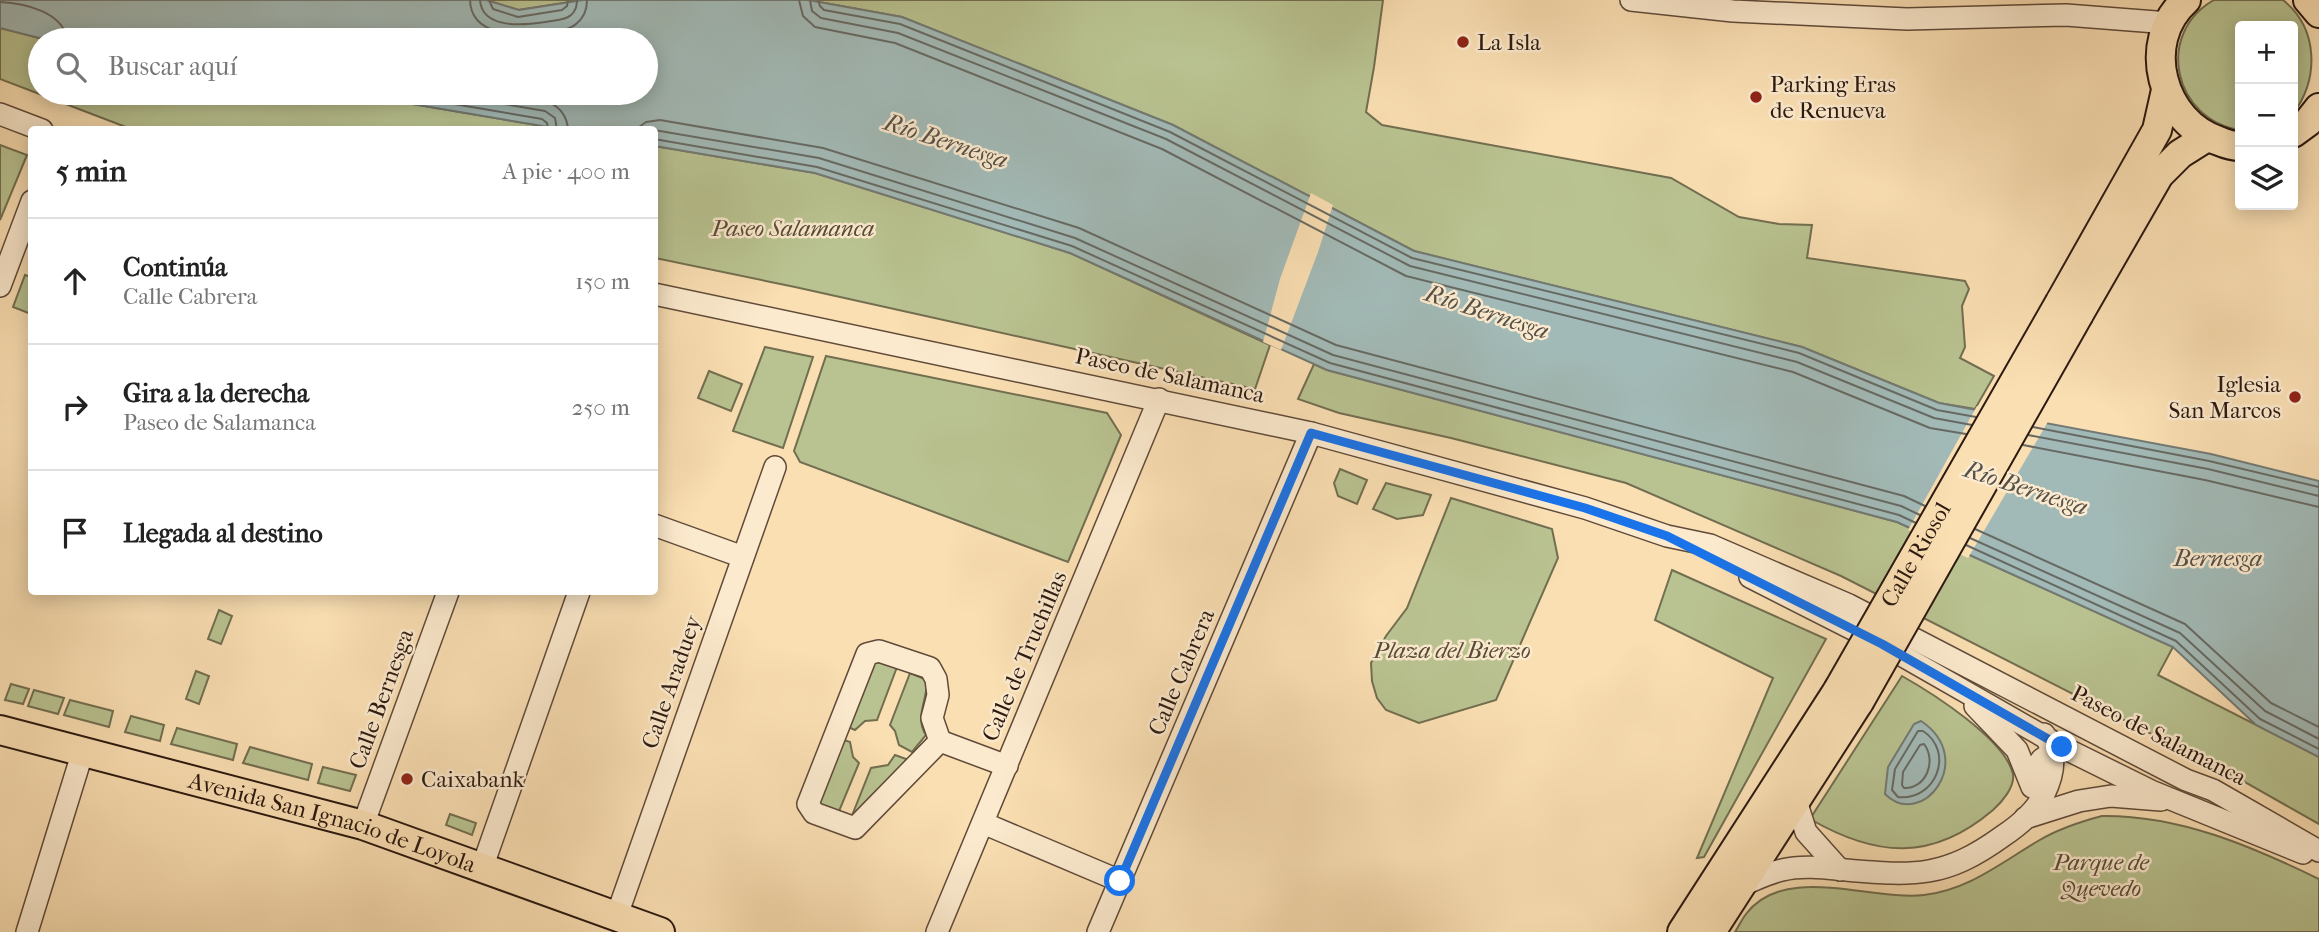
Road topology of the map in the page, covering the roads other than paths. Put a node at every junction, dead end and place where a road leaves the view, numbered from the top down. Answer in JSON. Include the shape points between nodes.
{"nodes":[{"id":1,"x":1631,"y":0,"type":"edge"},
{"id":2,"x":2186,"y":0,"type":"edge"},
{"id":3,"x":2169,"y":23,"type":"junction"},
{"id":4,"x":2166,"y":90,"type":"junction"},
{"id":5,"x":2319,"y":108,"type":"edge"},
{"id":6,"x":0,"y":114,"type":"edge"},
{"id":7,"x":32,"y":126,"type":"edge"},
{"id":8,"x":2298,"y":129,"type":"edge"},
{"id":9,"x":2207,"y":137,"type":"junction"},
{"id":10,"x":2235,"y":145,"type":"edge"},
{"id":11,"x":28,"y":212,"type":"edge"},
{"id":12,"x":0,"y":286,"type":"edge"},
{"id":13,"x":658,"y":294,"type":"edge"},
{"id":14,"x":2069,"y":308,"type":"junction"},
{"id":15,"x":1159,"y":399,"type":"junction"},
{"id":16,"x":1311,"y":433,"type":"junction"},
{"id":17,"x":775,"y":467,"type":"dead end"},
{"id":18,"x":658,"y":526,"type":"edge"},
{"id":19,"x":1667,"y":536,"type":"junction"},
{"id":20,"x":743,"y":557,"type":"junction"},
{"id":21,"x":447,"y":595,"type":"edge"},
{"id":22,"x":578,"y":595,"type":"edge"},
{"id":23,"x":1973,"y":669,"type":"junction"},
{"id":24,"x":1946,"y":681,"type":"junction"},
{"id":25,"x":1849,"y":696,"type":"junction"},
{"id":26,"x":0,"y":730,"type":"edge"},
{"id":27,"x":940,"y":741,"type":"junction"},
{"id":28,"x":2053,"y":745,"type":"junction"},
{"id":29,"x":72,"y":749,"type":"junction"},
{"id":30,"x":1007,"y":766,"type":"junction"},
{"id":31,"x":2029,"y":777,"type":"junction"},
{"id":32,"x":2186,"y":780,"type":"junction"},
{"id":33,"x":1796,"y":801,"type":"junction"},
{"id":34,"x":2176,"y":801,"type":"junction"},
{"id":35,"x":2028,"y":815,"type":"junction"},
{"id":36,"x":983,"y":823,"type":"junction"},
{"id":37,"x":363,"y":825,"type":"junction"},
{"id":38,"x":2319,"y":851,"type":"edge"},
{"id":39,"x":2319,"y":860,"type":"edge"},
{"id":40,"x":482,"y":868,"type":"junction"},
{"id":41,"x":1840,"y":870,"type":"junction"},
{"id":42,"x":1120,"y":881,"type":"junction"},
{"id":43,"x":1742,"y":885,"type":"junction"},
{"id":44,"x":617,"y":915,"type":"junction"},
{"id":45,"x":27,"y":932,"type":"edge"},
{"id":46,"x":660,"y":932,"type":"edge"},
{"id":47,"x":937,"y":932,"type":"edge"},
{"id":48,"x":1098,"y":932,"type":"edge"},
{"id":49,"x":1682,"y":932,"type":"edge"},
{"id":50,"x":1711,"y":932,"type":"edge"}],
"edges":[{"from":1,"to":3,"type":"street","via":[[1733,11],[1882,18],[2066,15]]},
{"from":2,"to":3,"type":"main road"},
{"from":3,"to":4,"type":"main road","via":[[2162,45]]},
{"from":4,"to":9,"type":"main road","via":[[2176,110]]},
{"from":4,"to":14,"type":"main road","name":"Calle Riosol","via":[[2157,130]]},
{"from":5,"to":8,"type":"main road"},
{"from":6,"to":7,"type":"street"},
{"from":9,"to":10,"type":"main road"},
{"from":9,"to":14,"type":"main road","name":"Calle Riosol","via":[[2180,154],[2159,176]]},
{"from":11,"to":12,"type":"street"},
{"from":13,"to":15,"type":"street","name":"Paseo de Salamanca"},
{"from":14,"to":25,"type":"main road","name":"Calle Riosol","bridge":true},
{"from":15,"to":16,"type":"street","name":"Paseo de Salamanca"},
{"from":15,"to":30,"type":"street","name":"Calle de Truchillas"},
{"from":16,"to":19,"type":"street","name":"Paseo de Salamanca","via":[[1585,508]]},
{"from":16,"to":42,"type":"street","name":"Calle Cabrera"},
{"from":17,"to":20,"type":"street","name":"Calle Araduey"},
{"from":18,"to":20,"type":"street"},
{"from":19,"to":23,"type":"street","name":"Paseo de Salamanca","via":[[1710,545],[1849,605]]},
{"from":19,"to":24,"type":"street","name":"Paseo de Salamanca"},
{"from":20,"to":44,"type":"street","name":"Calle Araduey"},
{"from":21,"to":37,"type":"street","name":"Calle Bernesga"},
{"from":22,"to":40,"type":"street"},
{"from":23,"to":28,"type":"street","name":"Paseo de Salamanca","via":[[1985,691],[2035,722]]},
{"from":23,"to":32,"type":"street","name":"Paseo de Salamanca"},
{"from":24,"to":28,"type":"street","name":"Paseo de Salamanca"},
{"from":24,"to":31,"type":"street","via":[[2017,750]]},
{"from":25,"to":33,"type":"main road","name":"Calle Riosol"},
{"from":25,"to":49,"type":"main road","name":"Calle Riosol"},
{"from":26,"to":29,"type":"main road","name":"Avenida San Ignacio de Loyola"},
{"from":27,"to":27,"type":"street","via":[[932,718],[938,695],[930,668],[879,651],[867,654],[808,804],[814,813],[855,828]]},
{"from":27,"to":30,"type":"street"},
{"from":28,"to":31,"type":"street"},
{"from":28,"to":32,"type":"street","via":[[2087,744],[2152,776]]},
{"from":28,"to":34,"type":"street","name":"Paseo de Salamanca"},
{"from":28,"to":35,"type":"street","via":[[2049,783]]},
{"from":29,"to":37,"type":"main road","name":"Avenida San Ignacio de Loyola"},
{"from":29,"to":45,"type":"street"},
{"from":30,"to":36,"type":"street","name":"Calle de Truchillas"},
{"from":31,"to":35,"type":"street"},
{"from":32,"to":38,"type":"street","name":"Paseo de Salamanca","via":[[2213,790]]},
{"from":33,"to":41,"type":"street","via":[[1806,832]]},
{"from":33,"to":43,"type":"main road","name":"Calle Riosol"},
{"from":34,"to":35,"type":"street","via":[[2110,796]]},
{"from":34,"to":39,"type":"street","name":"Paseo de Salamanca"},
{"from":35,"to":41,"type":"street","via":[[1976,856],[1948,867],[1913,874]]},
{"from":36,"to":42,"type":"street"},
{"from":36,"to":47,"type":"street","name":"Calle de Truchillas"},
{"from":37,"to":40,"type":"main road","name":"Avenida San Ignacio de Loyola"},
{"from":40,"to":44,"type":"main road","name":"Avenida San Ignacio de Loyola"},
{"from":41,"to":43,"type":"street","via":[[1781,870]]},
{"from":42,"to":48,"type":"street","name":"Calle Cabrera"},
{"from":43,"to":50,"type":"main road","name":"Calle Riosol"},
{"from":44,"to":46,"type":"main road","name":"Avenida San Ignacio de Loyola"}]}
